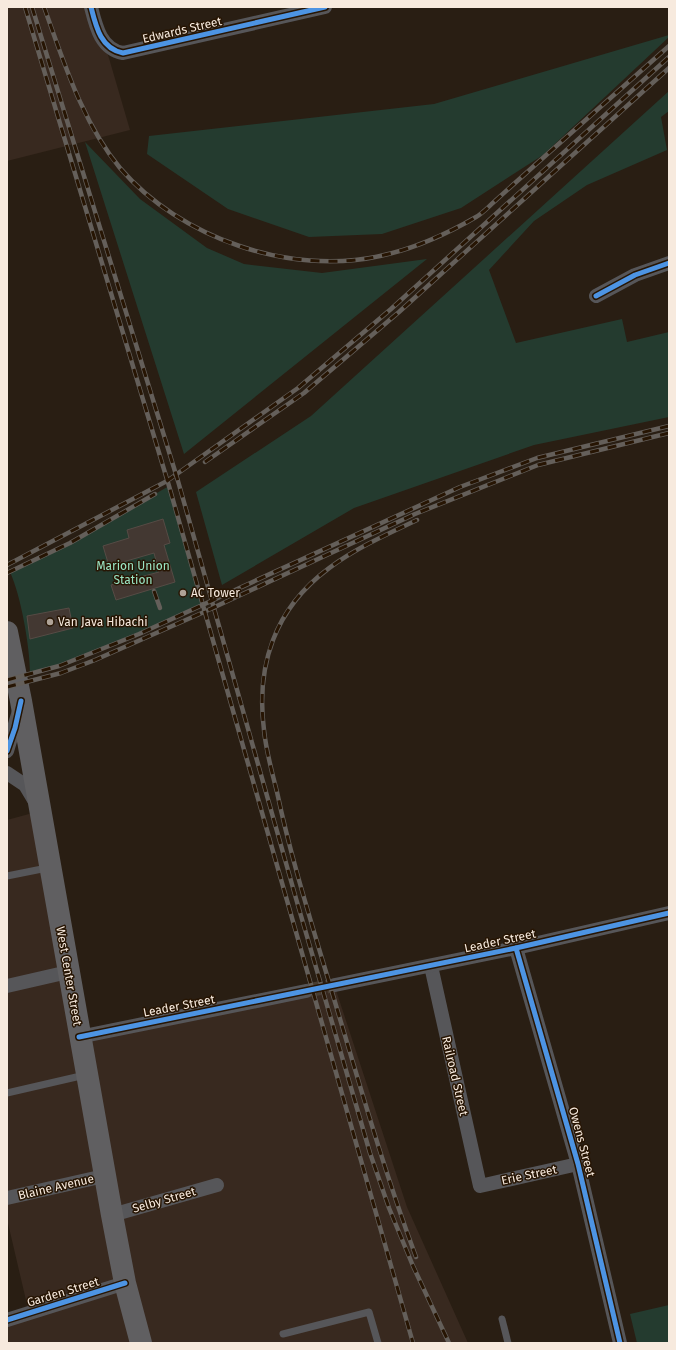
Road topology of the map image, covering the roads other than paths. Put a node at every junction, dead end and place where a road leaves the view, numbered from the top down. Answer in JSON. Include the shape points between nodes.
{"nodes":[{"id":1,"x":92,"y":7,"type":"edge"},
{"id":2,"x":325,"y":7,"type":"edge"},
{"id":3,"x":669,"y":263,"type":"edge"},
{"id":4,"x":596,"y":296,"type":"dead end"},
{"id":5,"x":7,"y":632,"type":"edge"},
{"id":6,"x":21,"y":701,"type":"junction"},
{"id":7,"x":7,"y":751,"type":"edge"},
{"id":8,"x":7,"y":773,"type":"edge"},
{"id":9,"x":40,"y":811,"type":"junction"},
{"id":10,"x":50,"y":867,"type":"junction"},
{"id":11,"x":7,"y":876,"type":"edge"},
{"id":12,"x":669,"y":913,"type":"edge"},
{"id":13,"x":516,"y":948,"type":"junction"},
{"id":14,"x":431,"y":966,"type":"junction"},
{"id":15,"x":68,"y":972,"type":"junction"},
{"id":16,"x":335,"y":985,"type":"tunnel mouth"},
{"id":17,"x":7,"y":986,"type":"edge"},
{"id":18,"x":306,"y":991,"type":"tunnel mouth"},
{"id":19,"x":79,"y":1036,"type":"junction"},
{"id":20,"x":86,"y":1074,"type":"junction"},
{"id":21,"x":7,"y":1093,"type":"edge"},
{"id":22,"x":578,"y":1164,"type":"junction"},
{"id":23,"x":104,"y":1176,"type":"junction"},
{"id":24,"x":217,"y":1185,"type":"dead end"},
{"id":25,"x":480,"y":1186,"type":"joint"},
{"id":26,"x":7,"y":1198,"type":"edge"},
{"id":27,"x":112,"y":1215,"type":"junction"},
{"id":28,"x":125,"y":1283,"type":"junction"},
{"id":29,"x":502,"y":1319,"type":"dead end"},
{"id":30,"x":7,"y":1320,"type":"edge"},
{"id":31,"x":283,"y":1334,"type":"dead end"},
{"id":32,"x":141,"y":1343,"type":"edge"},
{"id":33,"x":378,"y":1343,"type":"edge"},
{"id":34,"x":508,"y":1343,"type":"edge"},
{"id":35,"x":620,"y":1343,"type":"edge"}],
"edges":[{"from":1,"to":2,"type":"street","name":"Edwards Street","via":[[94,20],[104,42],[113,51],[132,52]]},
{"from":3,"to":4,"type":"street","via":[[635,275]]},
{"from":5,"to":6,"type":"main road","name":"West Center Street"},
{"from":6,"to":7,"type":"street"},
{"from":6,"to":9,"type":"main road","name":"West Center Street"},
{"from":8,"to":9,"type":"street","via":[[25,785]]},
{"from":9,"to":10,"type":"main road","name":"West Center Street"},
{"from":10,"to":11,"type":"lane"},
{"from":10,"to":15,"type":"main road","name":"West Center Street"},
{"from":12,"to":13,"type":"street","name":"Leader Street"},
{"from":13,"to":14,"type":"street","name":"Leader Street"},
{"from":13,"to":22,"type":"street","name":"Owens Street"},
{"from":14,"to":16,"type":"street","name":"Leader Street"},
{"from":14,"to":25,"type":"street","name":"Railroad Street"},
{"from":15,"to":17,"type":"street"},
{"from":15,"to":19,"type":"main road","name":"West Center Street"},
{"from":18,"to":19,"type":"street","name":"Leader Street"},
{"from":19,"to":20,"type":"main road","name":"West Center Street"},
{"from":20,"to":21,"type":"lane"},
{"from":20,"to":23,"type":"main road","name":"West Center Street"},
{"from":22,"to":25,"type":"street","name":"Erie Street"},
{"from":22,"to":35,"type":"street","name":"Owens Street"},
{"from":23,"to":26,"type":"street","name":"Blaine Avenue"},
{"from":23,"to":27,"type":"main road","name":"West Center Street"},
{"from":24,"to":27,"type":"street","name":"Selby Street"},
{"from":27,"to":28,"type":"main road","name":"West Center Street"},
{"from":28,"to":30,"type":"street","name":"Garden Street"},
{"from":28,"to":32,"type":"main road","name":"West Center Street"},
{"from":29,"to":34,"type":"lane"},
{"from":31,"to":33,"type":"lane","via":[[369,1312]]}]}
